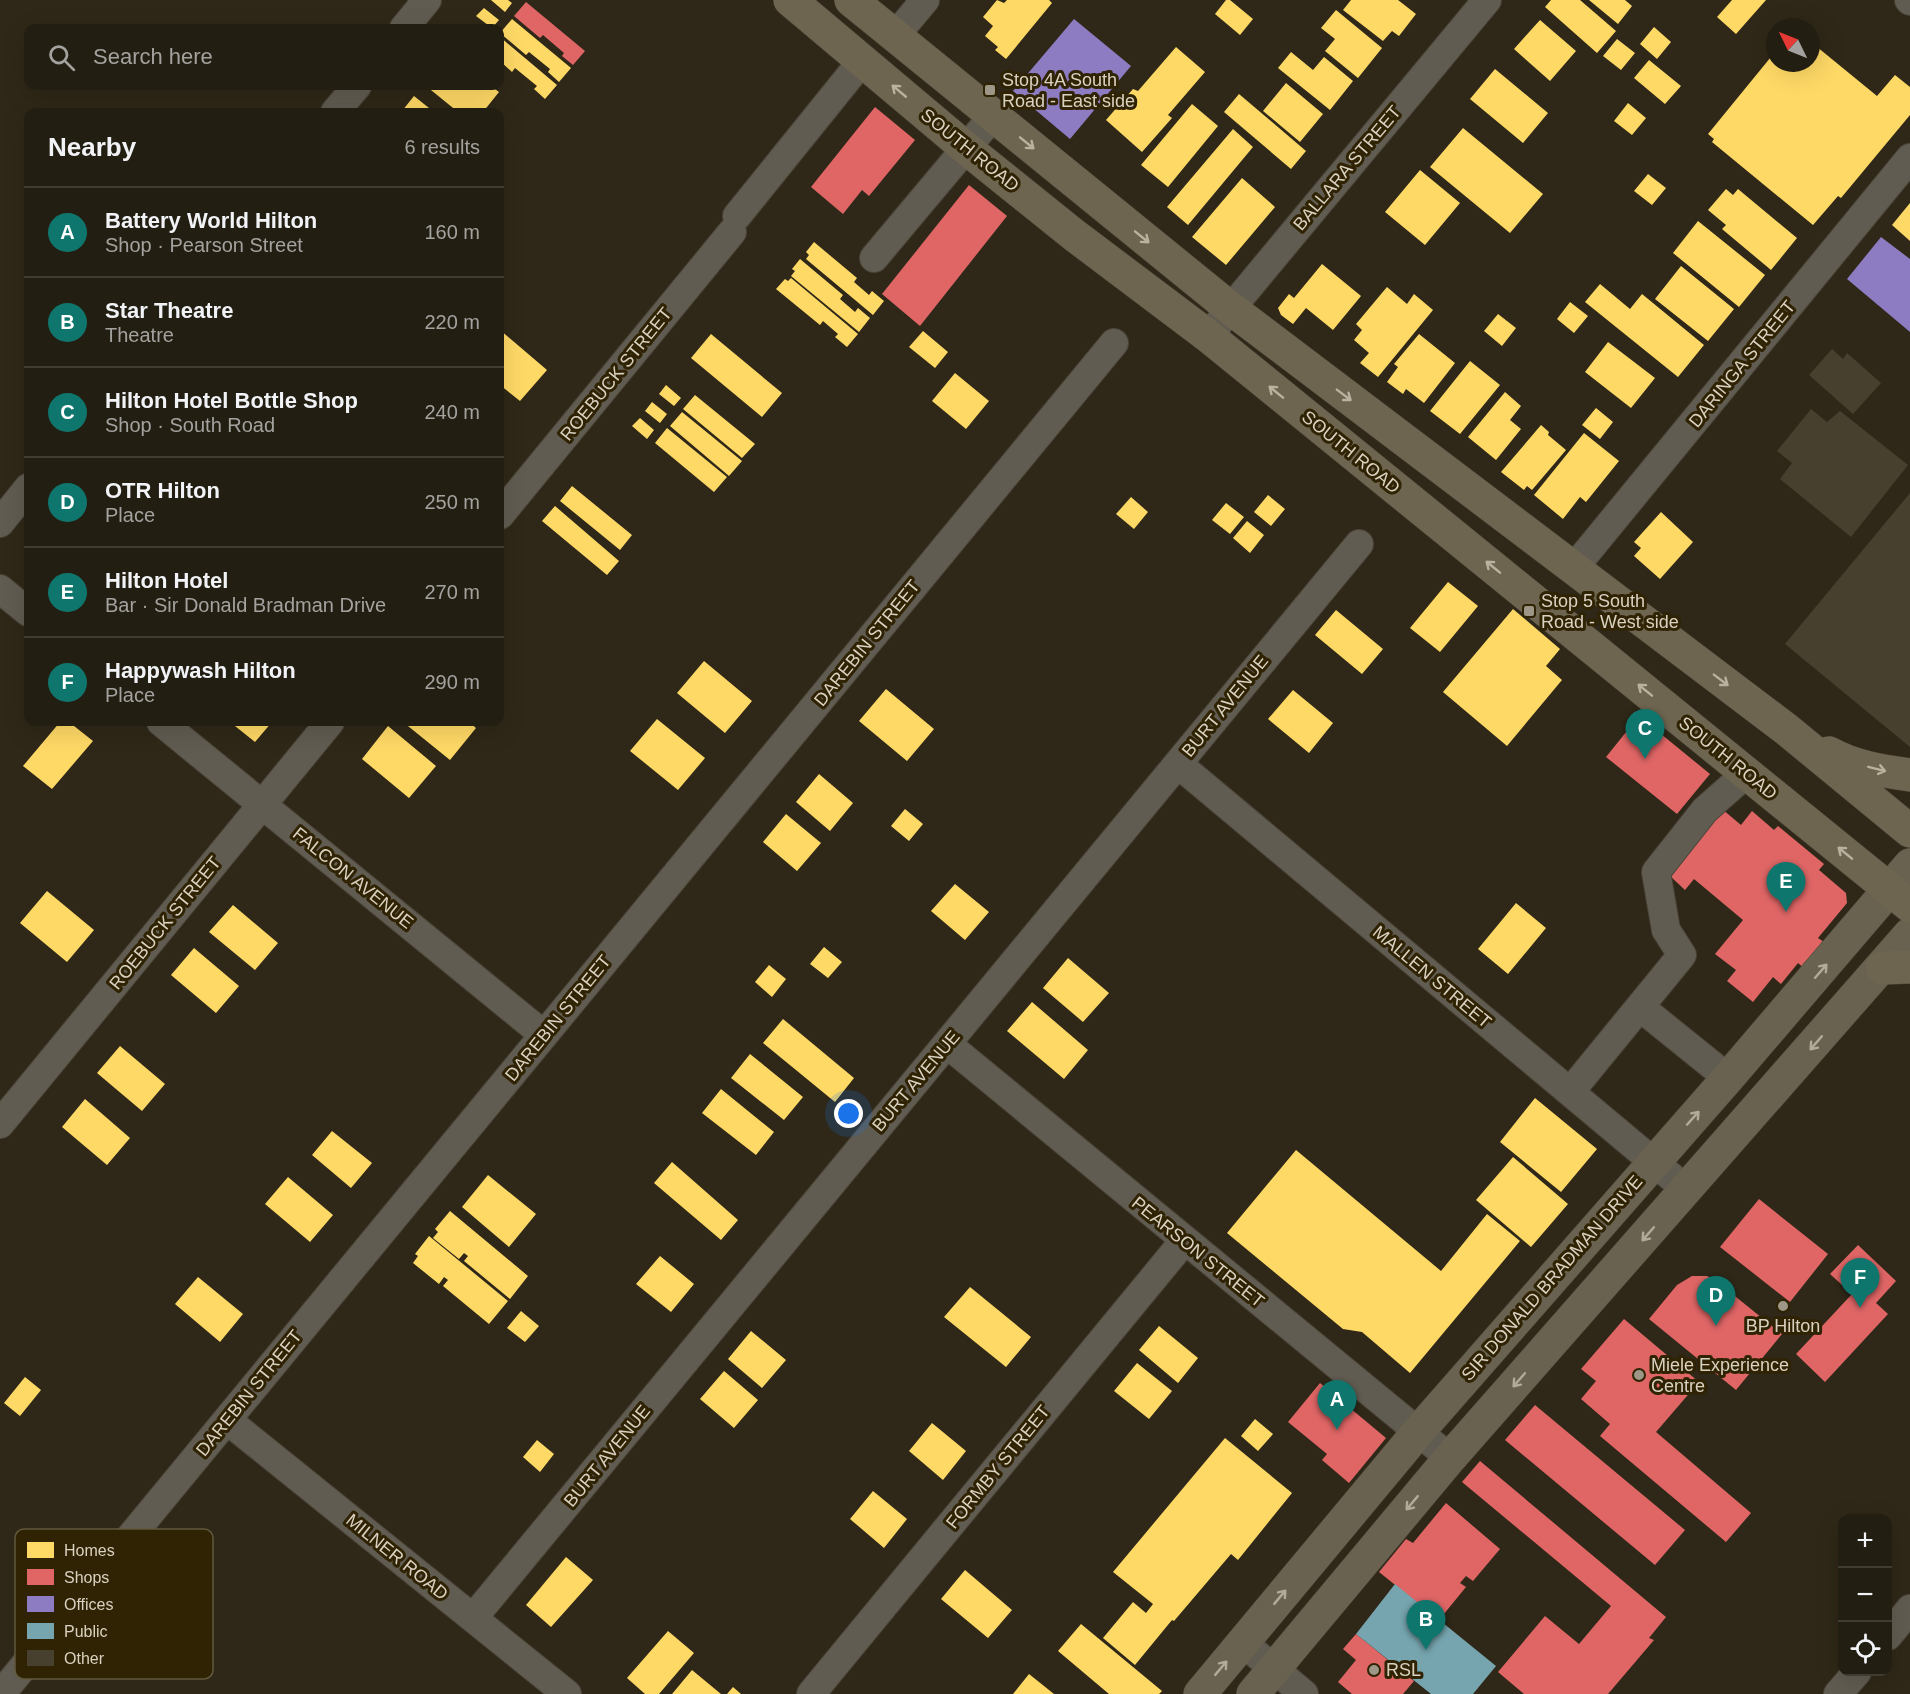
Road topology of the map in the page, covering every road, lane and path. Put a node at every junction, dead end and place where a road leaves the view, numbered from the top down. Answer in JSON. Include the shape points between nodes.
{"nodes":[{"id":1,"x":427,"y":0,"type":"edge"},
{"id":2,"x":790,"y":0,"type":"edge"},
{"id":3,"x":851,"y":0,"type":"edge"},
{"id":4,"x":925,"y":0,"type":"edge"},
{"id":5,"x":1487,"y":0,"type":"edge"},
{"id":6,"x":407,"y":24,"type":"edge"},
{"id":7,"x":895,"y":36,"type":"junction"},
{"id":8,"x":862,"y":61,"type":"junction"},
{"id":9,"x":354,"y":90,"type":"edge"},
{"id":10,"x":338,"y":108,"type":"edge"},
{"id":11,"x":993,"y":116,"type":"junction"},
{"id":12,"x":967,"y":149,"type":"junction"},
{"id":13,"x":1910,"y":158,"type":"edge"},
{"id":14,"x":874,"y":258,"type":"dead end"},
{"id":15,"x":1230,"y":308,"type":"junction"},
{"id":16,"x":1208,"y":336,"type":"junction"},
{"id":17,"x":1114,"y":343,"type":"dead end"},
{"id":18,"x":24,"y":493,"type":"edge"},
{"id":19,"x":504,"y":510,"type":"edge"},
{"id":20,"x":0,"y":523,"type":"edge"},
{"id":21,"x":1359,"y":544,"type":"dead end"},
{"id":22,"x":1573,"y":569,"type":"junction"},
{"id":23,"x":0,"y":589,"type":"edge"},
{"id":24,"x":24,"y":609,"type":"edge"},
{"id":25,"x":166,"y":726,"type":"edge"},
{"id":26,"x":327,"y":726,"type":"edge"},
{"id":27,"x":1786,"y":729,"type":"junction"},
{"id":28,"x":1178,"y":764,"type":"junction"},
{"id":29,"x":1747,"y":773,"type":"junction"},
{"id":30,"x":1910,"y":775,"type":"edge"},
{"id":31,"x":262,"y":804,"type":"junction"},
{"id":32,"x":1910,"y":831,"type":"edge"},
{"id":33,"x":1903,"y":887,"type":"edge"},
{"id":34,"x":1910,"y":934,"type":"edge"},
{"id":35,"x":1896,"y":967,"type":"edge"},
{"id":36,"x":1640,"y":1007,"type":"junction"},
{"id":37,"x":544,"y":1035,"type":"junction"},
{"id":38,"x":947,"y":1044,"type":"junction"},
{"id":39,"x":1728,"y":1078,"type":"junction"},
{"id":40,"x":1570,"y":1092,"type":"junction"},
{"id":41,"x":0,"y":1124,"type":"edge"},
{"id":42,"x":1654,"y":1161,"type":"junction"},
{"id":43,"x":1686,"y":1190,"type":"junction"},
{"id":44,"x":1184,"y":1241,"type":"junction"},
{"id":45,"x":227,"y":1420,"type":"junction"},
{"id":46,"x":1418,"y":1432,"type":"junction"},
{"id":47,"x":1450,"y":1458,"type":"junction"},
{"id":48,"x":137,"y":1529,"type":"edge"},
{"id":49,"x":1910,"y":1609,"type":"edge"},
{"id":50,"x":473,"y":1618,"type":"junction"},
{"id":51,"x":1892,"y":1630,"type":"edge"},
{"id":52,"x":1242,"y":1642,"type":"junction"},
{"id":53,"x":1273,"y":1669,"type":"junction"},
{"id":54,"x":1853,"y":1676,"type":"edge"},
{"id":55,"x":15,"y":1677,"type":"edge"},
{"id":56,"x":1,"y":1694,"type":"edge"},
{"id":57,"x":567,"y":1694,"type":"edge"},
{"id":58,"x":812,"y":1694,"type":"edge"},
{"id":59,"x":1200,"y":1694,"type":"edge"},
{"id":60,"x":1253,"y":1694,"type":"edge"},
{"id":61,"x":1304,"y":1694,"type":"edge"},
{"id":62,"x":1838,"y":1694,"type":"edge"}],
"edges":[{"from":1,"to":6,"type":"street"},
{"from":2,"to":8,"type":"highway","name":"SOUTH ROAD"},
{"from":3,"to":7,"type":"highway"},
{"from":4,"to":7,"type":"street"},
{"from":5,"to":15,"type":"street","name":"BALLARA STREET"},
{"from":7,"to":11,"type":"highway"},
{"from":12,"to":8,"type":"highway","name":"SOUTH ROAD","one_way":true},
{"from":8,"to":19,"type":"street","name":"ROEBUCK STREET"},
{"from":9,"to":10,"type":"street"},
{"from":11,"to":12,"type":"street"},
{"from":11,"to":15,"type":"highway","one_way":true},
{"from":12,"to":14,"type":"street"},
{"from":12,"to":16,"type":"highway","name":"SOUTH ROAD"},
{"from":13,"to":22,"type":"street","name":"DARINGA STREET"},
{"from":15,"to":16,"type":"street","name":"BALLARA STREET"},
{"from":15,"to":22,"type":"highway","one_way":true},
{"from":29,"to":16,"type":"highway","name":"SOUTH ROAD","one_way":true},
{"from":17,"to":37,"type":"street","name":"DAREBIN STREET"},
{"from":18,"to":20,"type":"street"},
{"from":21,"to":28,"type":"street","name":"BURT AVENUE"},
{"from":22,"to":27,"type":"highway","one_way":true},
{"from":23,"to":24,"type":"street"},
{"from":25,"to":31,"type":"street","name":"FALCON AVENUE"},
{"from":26,"to":31,"type":"street","name":"ROEBUCK STREET"},
{"from":27,"to":30,"type":"highway","one_way":true,"via":[[1841,760]]},
{"from":27,"to":32,"type":"highway"},
{"from":28,"to":38,"type":"street","name":"BURT AVENUE"},
{"from":28,"to":40,"type":"street","name":"MALLEN STREET"},
{"from":33,"to":29,"type":"highway","name":"SOUTH ROAD","one_way":true},
{"from":29,"to":36,"type":"street","via":[[1705,810],[1656,872],[1666,930],[1682,955]]},
{"from":31,"to":37,"type":"street","name":"FALCON AVENUE"},
{"from":31,"to":41,"type":"street","name":"ROEBUCK STREET"},
{"from":39,"to":33,"type":"main road","name":"SIR DONALD BRADMAN DRIVE","one_way":true},
{"from":34,"to":35,"type":"main road"},
{"from":35,"to":43,"type":"main road","one_way":true},
{"from":36,"to":39,"type":"street"},
{"from":36,"to":40,"type":"street"},
{"from":37,"to":45,"type":"street","name":"DAREBIN STREET"},
{"from":38,"to":44,"type":"street","name":"PEARSON STREET"},
{"from":38,"to":50,"type":"street","name":"BURT AVENUE"},
{"from":42,"to":39,"type":"main road","name":"SIR DONALD BRADMAN DRIVE","one_way":true},
{"from":40,"to":42,"type":"street","name":"MALLEN STREET"},
{"from":42,"to":43,"type":"street","name":"MALLEN STREET"},
{"from":42,"to":46,"type":"main road","name":"SIR DONALD BRADMAN DRIVE"},
{"from":43,"to":47,"type":"main road","one_way":true},
{"from":44,"to":46,"type":"street","name":"PEARSON STREET"},
{"from":44,"to":58,"type":"street","name":"FORMBY STREET"},
{"from":45,"to":48,"type":"street","name":"DAREBIN STREET"},
{"from":45,"to":50,"type":"street","name":"MILNER ROAD"},
{"from":46,"to":47,"type":"street","name":"PEARSON STREET"},
{"from":52,"to":46,"type":"main road","name":"SIR DONALD BRADMAN DRIVE","one_way":true},
{"from":47,"to":53,"type":"main road","one_way":true},
{"from":49,"to":51,"type":"street"},
{"from":50,"to":57,"type":"street","name":"MILNER ROAD"},
{"from":52,"to":53,"type":"street"},
{"from":59,"to":52,"type":"main road","name":"SIR DONALD BRADMAN DRIVE","one_way":true},
{"from":53,"to":60,"type":"main road"},
{"from":53,"to":61,"type":"street"},
{"from":54,"to":62,"type":"street"},
{"from":55,"to":56,"type":"street","name":"DAREBIN STREET"}]}
